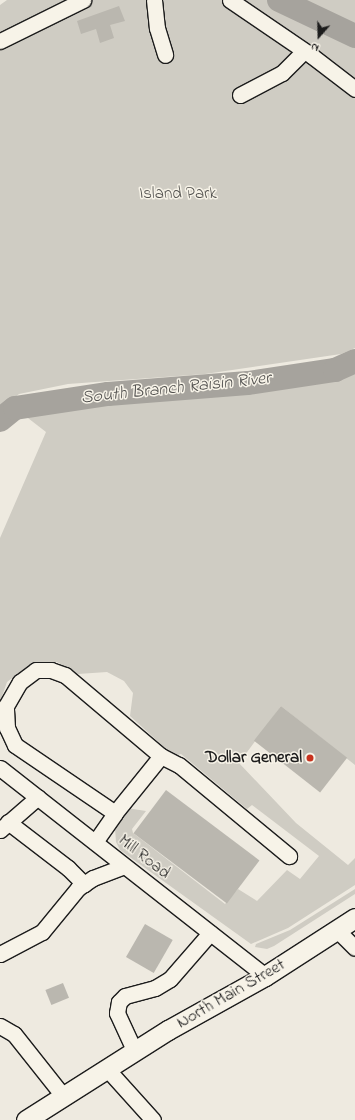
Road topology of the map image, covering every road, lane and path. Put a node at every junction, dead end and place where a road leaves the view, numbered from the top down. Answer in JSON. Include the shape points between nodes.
{"nodes":[{"id":1,"x":83,"y":0,"type":"edge"},
{"id":2,"x":154,"y":0,"type":"edge"},
{"id":3,"x":230,"y":0,"type":"edge"},
{"id":4,"x":0,"y":42,"type":"edge"},
{"id":5,"x":304,"y":50,"type":"junction"},
{"id":6,"x":165,"y":55,"type":"dead end"},
{"id":7,"x":355,"y":89,"type":"edge"},
{"id":8,"x":240,"y":95,"type":"dead end"},
{"id":9,"x":161,"y":756,"type":"junction"},
{"id":10,"x":0,"y":768,"type":"edge"},
{"id":11,"x":38,"y":798,"type":"junction"},
{"id":12,"x":115,"y":813,"type":"junction"},
{"id":13,"x":4,"y":826,"type":"edge"},
{"id":14,"x":95,"y":842,"type":"junction"},
{"id":15,"x":289,"y":856,"type":"dead end"},
{"id":16,"x":124,"y":866,"type":"junction"},
{"id":17,"x":84,"y":884,"type":"junction"},
{"id":18,"x":355,"y":918,"type":"edge"},
{"id":19,"x":336,"y":930,"type":"junction"},
{"id":20,"x":210,"y":933,"type":"junction"},
{"id":21,"x":355,"y":948,"type":"edge"},
{"id":22,"x":0,"y":954,"type":"edge"},
{"id":23,"x":265,"y":976,"type":"junction"},
{"id":24,"x":0,"y":1026,"type":"edge"},
{"id":25,"x":135,"y":1052,"type":"junction"},
{"id":26,"x":108,"y":1070,"type":"junction"},
{"id":27,"x":64,"y":1097,"type":"junction"},
{"id":28,"x":146,"y":1118,"type":"edge"},
{"id":29,"x":26,"y":1120,"type":"edge"}],
"edges":[{"from":1,"to":4,"type":"street"},
{"from":2,"to":6,"type":"street","via":[[157,28]]},
{"from":3,"to":5,"type":"street"},
{"from":5,"to":7,"type":"street"},
{"from":5,"to":8,"type":"street","via":[[282,73]]},
{"from":9,"to":12,"type":"street"},
{"from":9,"to":12,"type":"street","via":[[65,675],[51,670],[36,670],[20,682],[6,706],[7,728],[15,745]]},
{"from":9,"to":15,"type":"street","via":[[179,765]]},
{"from":10,"to":11,"type":"street","name":"Mill Road"},
{"from":11,"to":13,"type":"street"},
{"from":11,"to":14,"type":"street","name":"Mill Road"},
{"from":12,"to":14,"type":"street"},
{"from":13,"to":17,"type":"street","via":[[68,868]]},
{"from":14,"to":16,"type":"street","name":"Mill Road"},
{"from":16,"to":17,"type":"street"},
{"from":16,"to":20,"type":"street","name":"Mill Road"},
{"from":17,"to":22,"type":"street","via":[[42,932]]},
{"from":18,"to":19,"type":"main road","name":"North Main Street"},
{"from":19,"to":21,"type":"street"},
{"from":19,"to":23,"type":"main road","name":"North Main Street"},
{"from":20,"to":23,"type":"street","name":"Mill Road"},
{"from":20,"to":25,"type":"street","via":[[170,979],[155,988],[125,996],[119,1002],[117,1013]]},
{"from":23,"to":25,"type":"main road","name":"North Main Street","via":[[168,1030]]},
{"from":24,"to":27,"type":"street","via":[[14,1034]]},
{"from":25,"to":26,"type":"main road","name":"North Main Street"},
{"from":26,"to":27,"type":"main road","name":"North Main Street"},
{"from":26,"to":28,"type":"street"},
{"from":27,"to":29,"type":"main road","name":"North Main Street"}]}
